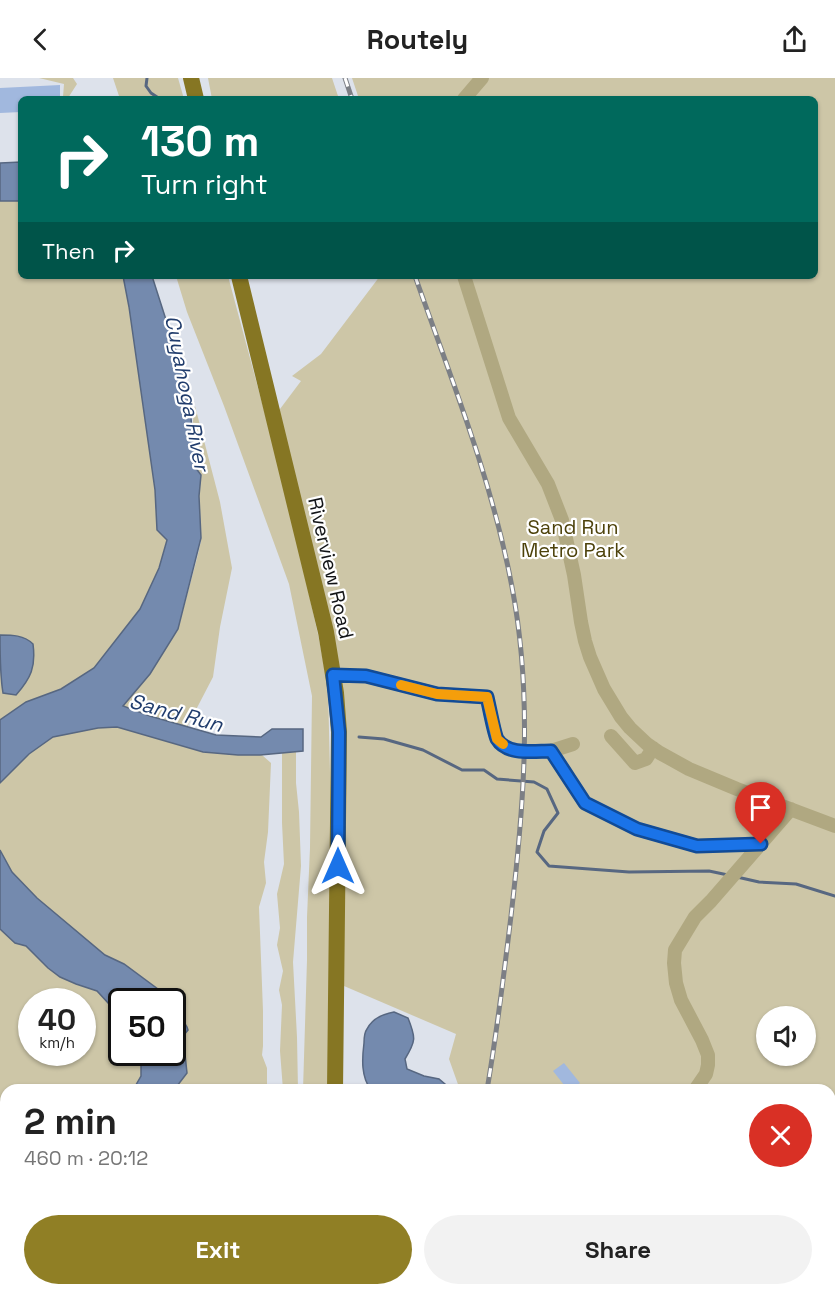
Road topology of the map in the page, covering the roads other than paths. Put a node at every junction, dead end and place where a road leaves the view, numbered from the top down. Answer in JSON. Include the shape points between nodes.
{"nodes":[{"id":1,"x":191,"y":78,"type":"edge"},
{"id":2,"x":482,"y":78,"type":"edge"},
{"id":3,"x":195,"y":96,"type":"edge"},
{"id":4,"x":467,"y":96,"type":"edge"},
{"id":5,"x":240,"y":279,"type":"edge"},
{"id":6,"x":465,"y":279,"type":"edge"},
{"id":7,"x":333,"y":675,"type":"junction"},
{"id":8,"x":611,"y":736,"type":"dead end"},
{"id":9,"x":573,"y":744,"type":"dead end"},
{"id":10,"x":653,"y":748,"type":"junction"},
{"id":11,"x":551,"y":751,"type":"junction"},
{"id":12,"x":791,"y":809,"type":"junction"},
{"id":13,"x":835,"y":826,"type":"edge"},
{"id":14,"x":761,"y":844,"type":"junction"},
{"id":15,"x":338,"y":1084,"type":"edge"},
{"id":16,"x":699,"y":1084,"type":"edge"}],
"edges":[{"from":1,"to":3,"type":"main road"},
{"from":2,"to":4,"type":"street"},
{"from":5,"to":7,"type":"main road","name":"Riverview Road","via":[[326,632]]},
{"from":6,"to":10,"type":"street","via":[[509,418],[548,484],[562,520],[590,657],[621,717]]},
{"from":7,"to":11,"type":"street","via":[[366,676],[437,694],[487,697],[497,739],[508,749]]},
{"from":7,"to":15,"type":"main road","name":"Riverview Road","via":[[339,732]]},
{"from":8,"to":10,"type":"street","via":[[635,763],[646,759]]},
{"from":9,"to":11,"type":"street"},
{"from":10,"to":12,"type":"street","via":[[704,776]]},
{"from":11,"to":14,"type":"street","via":[[585,803],[637,829],[697,846]]},
{"from":12,"to":13,"type":"street"},
{"from":12,"to":14,"type":"street"},
{"from":14,"to":16,"type":"street","via":[[695,917],[675,950],[681,1000],[708,1055],[706,1074]]}]}
